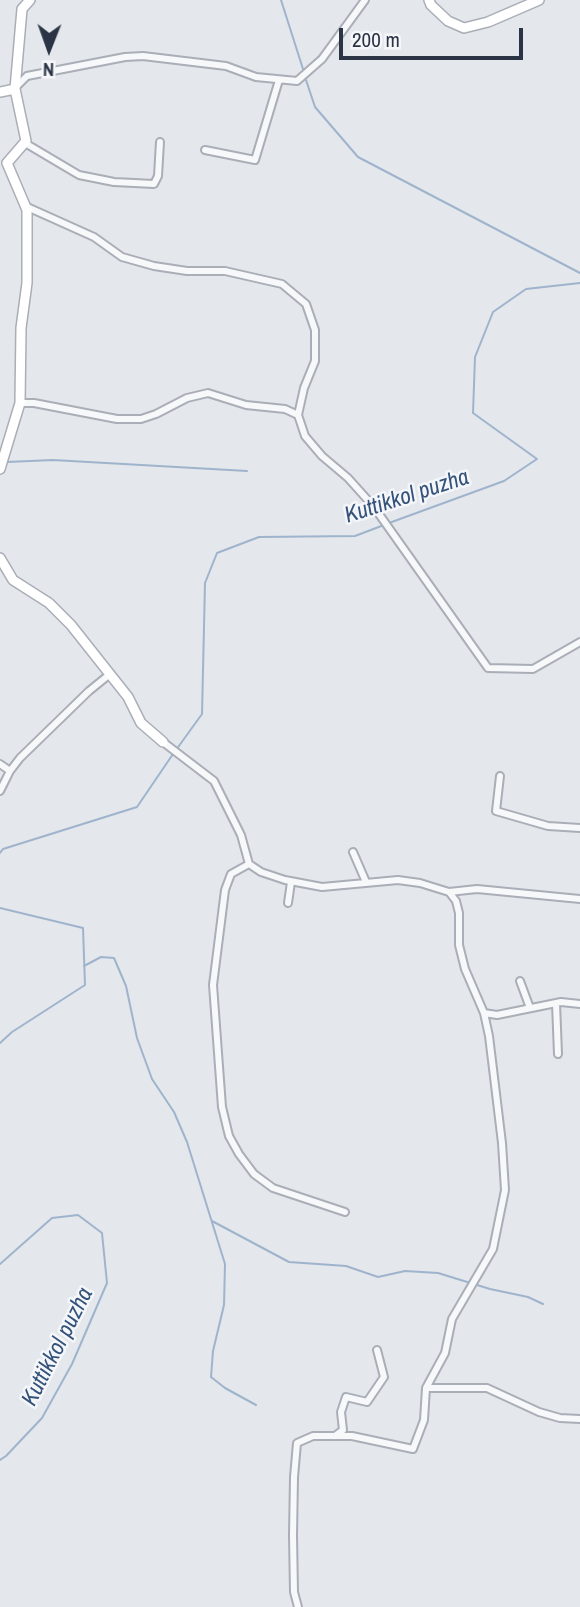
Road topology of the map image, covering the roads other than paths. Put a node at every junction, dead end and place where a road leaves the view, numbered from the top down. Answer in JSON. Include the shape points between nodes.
{"nodes":[{"id":1,"x":30,"y":0,"type":"edge"},
{"id":2,"x":365,"y":0,"type":"edge"},
{"id":3,"x":429,"y":0,"type":"edge"},
{"id":4,"x":540,"y":0,"type":"edge"},
{"id":5,"x":279,"y":80,"type":"junction"},
{"id":6,"x":15,"y":89,"type":"junction"},
{"id":7,"x":0,"y":92,"type":"edge"},
{"id":8,"x":160,"y":142,"type":"dead end"},
{"id":9,"x":25,"y":143,"type":"junction"},
{"id":10,"x":205,"y":150,"type":"dead end"},
{"id":11,"x":25,"y":206,"type":"junction"},
{"id":12,"x":20,"y":403,"type":"junction"},
{"id":13,"x":298,"y":415,"type":"junction"},
{"id":14,"x":0,"y":469,"type":"edge"},
{"id":15,"x":0,"y":558,"type":"edge"},
{"id":16,"x":580,"y":642,"type":"edge"},
{"id":17,"x":110,"y":674,"type":"junction"},
{"id":18,"x":163,"y":742,"type":"joint"},
{"id":19,"x":0,"y":764,"type":"edge"},
{"id":20,"x":10,"y":771,"type":"junction"},
{"id":21,"x":500,"y":776,"type":"dead end"},
{"id":22,"x":0,"y":792,"type":"edge"},
{"id":23,"x":580,"y":828,"type":"edge"},
{"id":24,"x":353,"y":852,"type":"dead end"},
{"id":25,"x":249,"y":864,"type":"junction"},
{"id":26,"x":291,"y":882,"type":"junction"},
{"id":27,"x":366,"y":882,"type":"junction"},
{"id":28,"x":449,"y":892,"type":"junction"},
{"id":29,"x":580,"y":899,"type":"edge"},
{"id":30,"x":288,"y":904,"type":"dead end"},
{"id":31,"x":520,"y":981,"type":"dead end"},
{"id":32,"x":556,"y":1003,"type":"junction"},
{"id":33,"x":580,"y":1004,"type":"edge"},
{"id":34,"x":530,"y":1008,"type":"junction"},
{"id":35,"x":484,"y":1013,"type":"junction"},
{"id":36,"x":558,"y":1054,"type":"dead end"},
{"id":37,"x":345,"y":1212,"type":"dead end"},
{"id":38,"x":377,"y":1350,"type":"dead end"},
{"id":39,"x":426,"y":1388,"type":"junction"},
{"id":40,"x":580,"y":1419,"type":"edge"},
{"id":41,"x":335,"y":1436,"type":"junction"},
{"id":42,"x":298,"y":1607,"type":"edge"}],
"edges":[{"from":1,"to":6,"type":"street","via":[[22,9]]},
{"from":2,"to":5,"type":"street","via":[[322,59],[298,82]]},
{"from":3,"to":4,"type":"street","via":[[448,21],[464,28],[488,23]]},
{"from":5,"to":6,"type":"street","via":[[226,66],[143,56],[27,76]]},
{"from":5,"to":10,"type":"street","via":[[255,160]]},
{"from":6,"to":7,"type":"street"},
{"from":6,"to":9,"type":"street"},
{"from":8,"to":9,"type":"street","via":[[154,184],[79,174]]},
{"from":9,"to":11,"type":"street","via":[[7,163]]},
{"from":11,"to":12,"type":"street","via":[[27,283]]},
{"from":11,"to":13,"type":"street","via":[[94,237],[122,257],[154,266],[225,271],[282,284],[306,304],[315,330],[315,361]]},
{"from":12,"to":13,"type":"street","via":[[141,419],[208,393]]},
{"from":12,"to":14,"type":"street"},
{"from":13,"to":16,"type":"street","via":[[305,436],[374,507],[488,668],[533,668]]},
{"from":15,"to":17,"type":"street","via":[[13,580],[49,603]]},
{"from":17,"to":18,"type":"street","via":[[141,723]]},
{"from":17,"to":20,"type":"street"},
{"from":18,"to":25,"type":"street","via":[[214,781],[241,835]]},
{"from":19,"to":20,"type":"street"},
{"from":20,"to":22,"type":"street"},
{"from":21,"to":23,"type":"street","via":[[496,811],[548,826]]},
{"from":24,"to":27,"type":"street"},
{"from":25,"to":26,"type":"street"},
{"from":25,"to":37,"type":"street","via":[[231,874],[225,890],[213,985],[222,1107],[229,1136],[254,1174],[273,1188]]},
{"from":26,"to":27,"type":"street","via":[[322,887]]},
{"from":26,"to":30,"type":"street"},
{"from":27,"to":28,"type":"street","via":[[398,880]]},
{"from":28,"to":29,"type":"street","via":[[477,889]]},
{"from":28,"to":35,"type":"street","via":[[459,913],[465,969]]},
{"from":31,"to":34,"type":"street"},
{"from":32,"to":33,"type":"street"},
{"from":32,"to":34,"type":"street"},
{"from":32,"to":36,"type":"street"},
{"from":34,"to":35,"type":"street"},
{"from":35,"to":39,"type":"street","via":[[505,1190],[493,1249],[452,1319],[445,1353]]},
{"from":38,"to":41,"type":"street","via":[[384,1377],[367,1402],[346,1397],[341,1412],[343,1430]]},
{"from":39,"to":40,"type":"street","via":[[488,1388],[539,1412]]},
{"from":39,"to":41,"type":"street","via":[[424,1420],[412,1449]]},
{"from":41,"to":42,"type":"street","via":[[313,1436],[297,1443],[293,1535]]}]}
